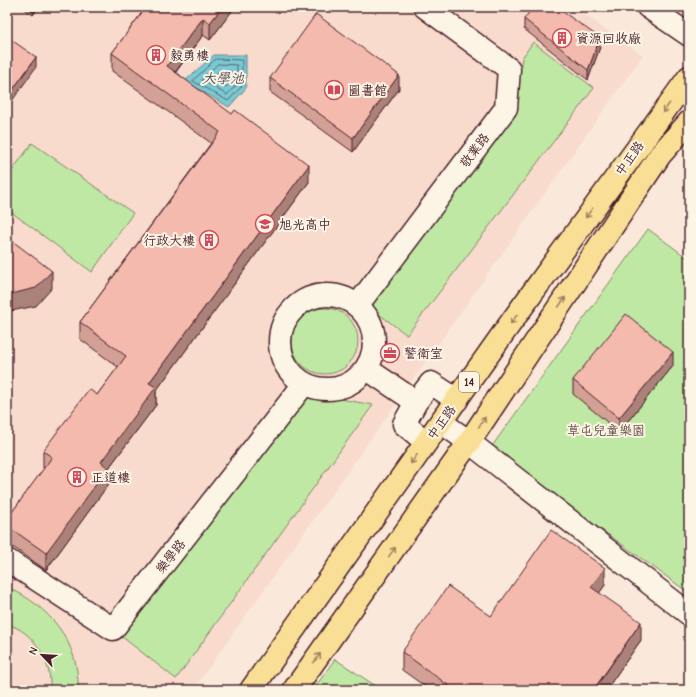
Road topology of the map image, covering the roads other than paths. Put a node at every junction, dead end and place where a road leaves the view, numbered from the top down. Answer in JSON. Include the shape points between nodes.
{"nodes":[{"id":1,"x":425,"y":7,"type":"edge"},
{"id":2,"x":648,"y":7,"type":"edge"},
{"id":3,"x":689,"y":35,"type":"edge"},
{"id":4,"x":689,"y":77,"type":"edge"},
{"id":5,"x":689,"y":122,"type":"edge"},
{"id":6,"x":358,"y":306,"type":"junction"},
{"id":7,"x":367,"y":369,"type":"junction"},
{"id":8,"x":304,"y":384,"type":"junction"},
{"id":9,"x":457,"y":400,"type":"junction"},
{"id":10,"x":416,"y":402,"type":"junction"},
{"id":11,"x":441,"y":422,"type":"junction"},
{"id":12,"x":426,"y":442,"type":"junction"},
{"id":13,"x":469,"y":442,"type":"junction"},
{"id":14,"x":7,"y":560,"type":"edge"},
{"id":15,"x":689,"y":614,"type":"edge"},
{"id":16,"x":251,"y":690,"type":"edge"},
{"id":17,"x":294,"y":690,"type":"edge"}],
"edges":[{"from":1,"to":6,"type":"street","name":"敬業路","via":[[509,69],[506,108]]},
{"from":2,"to":3,"type":"street"},
{"from":4,"to":9,"type":"main road","name":"中正路","number":"14","one_way":true},
{"from":13,"to":5,"type":"main road","name":"中正路","one_way":true,"via":[[660,155]]},
{"from":6,"to":7,"type":"street","via":[[368,319],[373,334],[373,350]]},
{"from":6,"to":8,"type":"street","via":[[344,298],[328,295],[312,297],[298,305],[287,317],[281,332],[280,348],[284,362],[292,374]]},
{"from":7,"to":8,"type":"street","via":[[346,385],[332,389]]},
{"from":7,"to":10,"type":"street"},
{"from":8,"to":14,"type":"street","name":"樂學路","via":[[113,629]]},
{"from":9,"to":10,"type":"street","via":[[431,383]]},
{"from":9,"to":11,"type":"main road","name":"中正路","number":"14"},
{"from":10,"to":12,"type":"street","via":[[404,424]]},
{"from":11,"to":12,"type":"main road","name":"中正路","number":"14"},
{"from":11,"to":13,"type":"street"},
{"from":12,"to":16,"type":"main road","name":"中正路","number":"14","one_way":true},
{"from":13,"to":15,"type":"street"},
{"from":17,"to":13,"type":"main road","name":"中正路","one_way":true}]}
